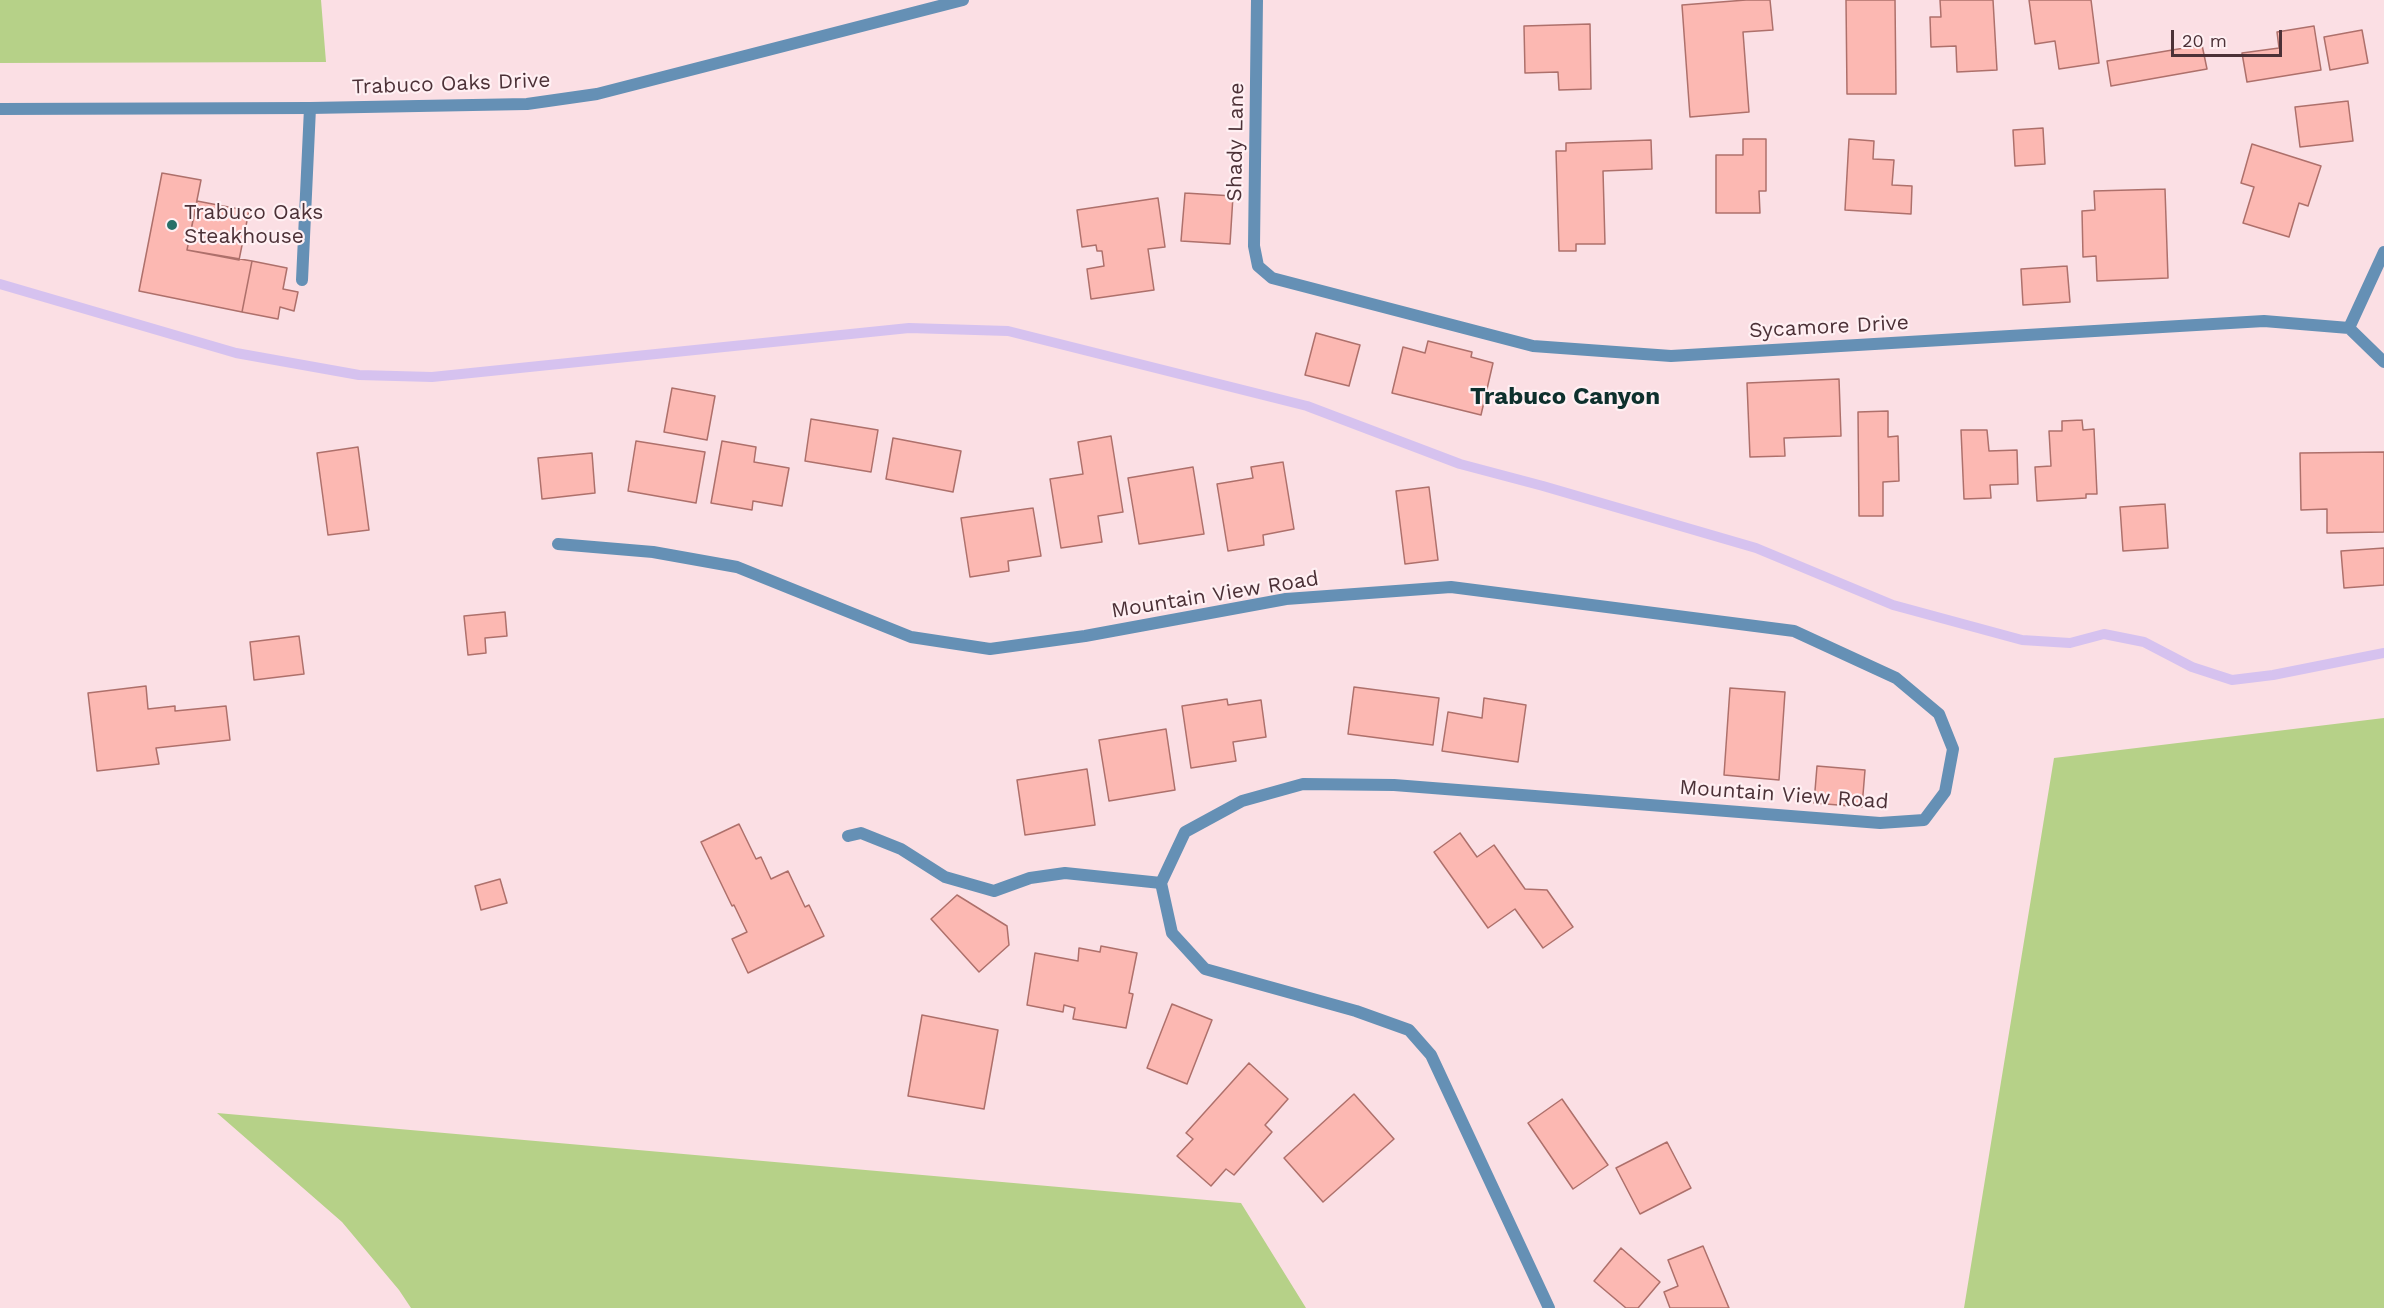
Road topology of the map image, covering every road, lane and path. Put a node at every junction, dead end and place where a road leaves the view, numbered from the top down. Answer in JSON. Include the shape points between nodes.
{"nodes":[{"id":1,"x":963,"y":0,"type":"edge"},
{"id":2,"x":1257,"y":0,"type":"edge"},
{"id":3,"x":310,"y":108,"type":"junction"},
{"id":4,"x":0,"y":109,"type":"edge"},
{"id":5,"x":2384,"y":252,"type":"edge"},
{"id":6,"x":1272,"y":278,"type":"joint"},
{"id":7,"x":302,"y":280,"type":"dead end"},
{"id":8,"x":2349,"y":328,"type":"junction"},
{"id":9,"x":2384,"y":362,"type":"edge"},
{"id":10,"x":558,"y":544,"type":"dead end"},
{"id":11,"x":848,"y":836,"type":"dead end"},
{"id":12,"x":1161,"y":883,"type":"junction"},
{"id":13,"x":1550,"y":1308,"type":"edge"}],
"edges":[{"from":1,"to":3,"type":"street","name":"Trabuco Oaks Drive","via":[[597,94],[527,104]]},
{"from":2,"to":6,"type":"street","name":"Shady Lane","via":[[1254,246],[1258,266]]},
{"from":3,"to":4,"type":"street","name":"Trabuco Oaks Drive"},
{"from":3,"to":7,"type":"street"},
{"from":5,"to":8,"type":"street"},
{"from":6,"to":8,"type":"street","name":"Sycamore Drive","via":[[1533,346],[1671,356],[2264,321]]},
{"from":8,"to":9,"type":"street"},
{"from":10,"to":12,"type":"street","name":"Mountain View Road","via":[[653,552],[737,567],[911,637],[990,649],[1085,636],[1286,599],[1451,587],[1794,631],[1896,678],[1939,714],[1953,749],[1945,792],[1924,820],[1880,823],[1394,785],[1303,784],[1242,801],[1185,832]]},
{"from":11,"to":12,"type":"street","via":[[861,833],[902,849],[945,877],[994,891],[1030,878],[1065,873]]},
{"from":12,"to":13,"type":"street","via":[[1172,933],[1206,969],[1409,1030],[1431,1055]]}]}
